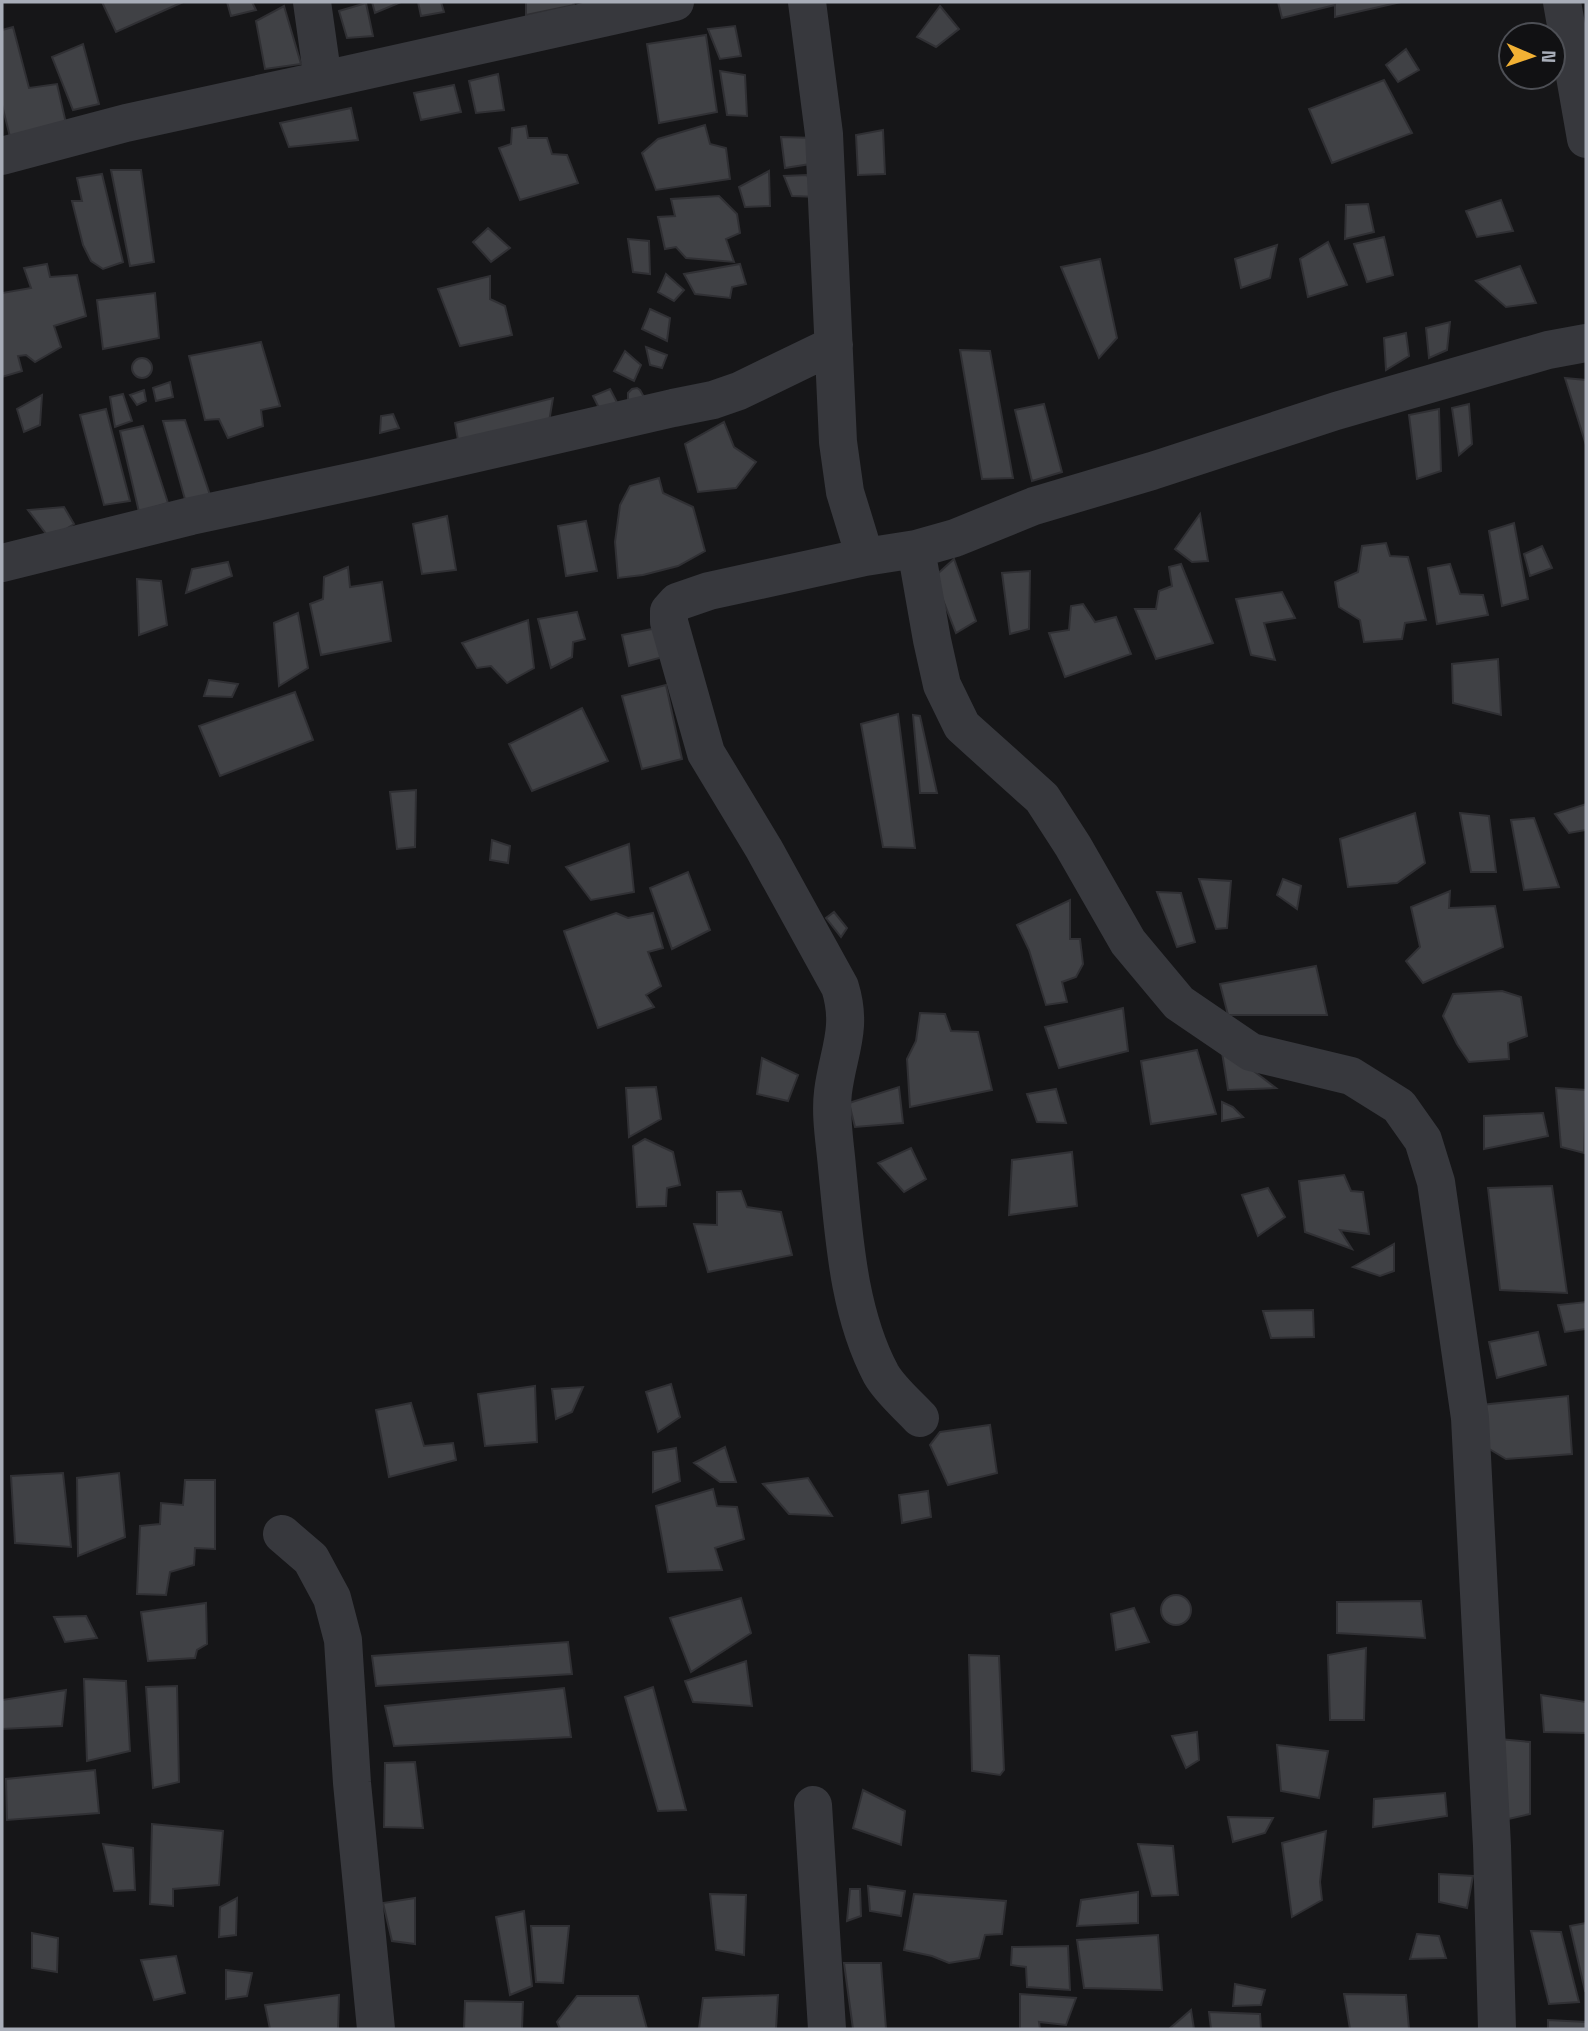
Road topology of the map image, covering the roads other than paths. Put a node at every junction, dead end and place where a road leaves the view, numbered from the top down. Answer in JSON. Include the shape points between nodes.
{"nodes":[{"id":1,"x":312,"y":2,"type":"edge"},
{"id":2,"x":675,"y":2,"type":"edge"},
{"id":3,"x":807,"y":2,"type":"edge"},
{"id":4,"x":1562,"y":2,"type":"edge"},
{"id":5,"x":323,"y":80,"type":"junction"},
{"id":6,"x":1586,"y":139,"type":"edge"},
{"id":7,"x":2,"y":156,"type":"edge"},
{"id":8,"x":1586,"y":343,"type":"edge"},
{"id":9,"x":834,"y":345,"type":"junction"},
{"id":10,"x":916,"y":549,"type":"junction"},
{"id":11,"x":865,"y":557,"type":"junction"},
{"id":12,"x":2,"y":562,"type":"edge"},
{"id":13,"x":920,"y":1418,"type":"dead end"},
{"id":14,"x":282,"y":1534,"type":"dead end"},
{"id":15,"x":813,"y":1805,"type":"dead end"},
{"id":16,"x":376,"y":2029,"type":"edge"},
{"id":17,"x":827,"y":2029,"type":"edge"},
{"id":18,"x":1497,"y":2029,"type":"edge"}],
"edges":[{"from":1,"to":5,"type":"street"},
{"from":2,"to":5,"type":"street"},
{"from":3,"to":9,"type":"street","via":[[824,134]]},
{"from":4,"to":6,"type":"street"},
{"from":5,"to":7,"type":"street","via":[[126,123]]},
{"from":8,"to":10,"type":"street","via":[[1336,411],[1034,506]]},
{"from":9,"to":11,"type":"street","via":[[845,492]]},
{"from":9,"to":12,"type":"street","via":[[713,400]]},
{"from":10,"to":11,"type":"street"},
{"from":10,"to":18,"type":"street","via":[[942,685],[962,726],[1042,798],[1128,942],[1179,1003],[1251,1052],[1351,1076],[1399,1106],[1423,1140],[1436,1182],[1470,1418]]},
{"from":11,"to":13,"type":"street","via":[[709,591],[677,602],[669,622],[706,753],[840,987],[845,1003],[845,1041],[833,1093],[834,1133],[854,1290],[864,1337],[883,1377]]},
{"from":14,"to":16,"type":"street","via":[[312,1559],[332,1598],[343,1640]]},
{"from":15,"to":17,"type":"street"}]}
